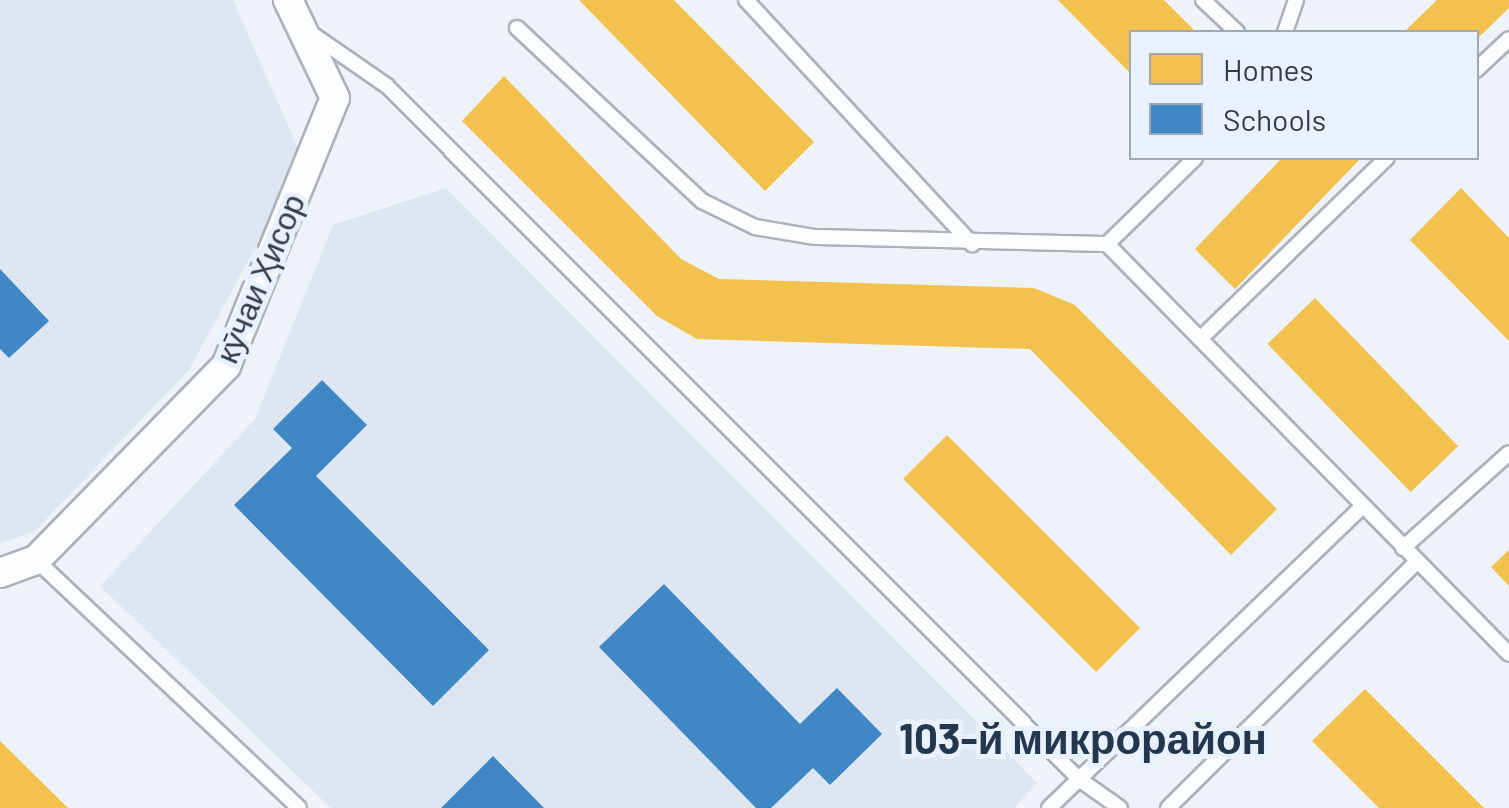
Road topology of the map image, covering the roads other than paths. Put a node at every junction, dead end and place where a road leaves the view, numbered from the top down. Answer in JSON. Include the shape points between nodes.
{"nodes":[{"id":1,"x":288,"y":0,"type":"edge"},
{"id":2,"x":746,"y":0,"type":"edge"},
{"id":3,"x":1203,"y":0,"type":"edge"},
{"id":4,"x":1296,"y":0,"type":"edge"},
{"id":5,"x":300,"y":26,"type":"junction"},
{"id":6,"x":516,"y":28,"type":"dead end"},
{"id":7,"x":1235,"y":30,"type":"edge"},
{"id":8,"x":1286,"y":30,"type":"edge"},
{"id":9,"x":1509,"y":39,"type":"edge"},
{"id":10,"x":1479,"y":67,"type":"edge"},
{"id":11,"x":1193,"y":160,"type":"edge"},
{"id":12,"x":1385,"y":160,"type":"edge"},
{"id":13,"x":972,"y":244,"type":"junction"},
{"id":14,"x":1107,"y":244,"type":"junction"},
{"id":15,"x":1200,"y":340,"type":"junction"},
{"id":16,"x":1509,"y":453,"type":"edge"},
{"id":17,"x":1362,"y":507,"type":"junction"},
{"id":18,"x":1403,"y":548,"type":"junction"},
{"id":19,"x":36,"y":560,"type":"junction"},
{"id":20,"x":1417,"y":562,"type":"junction"},
{"id":21,"x":0,"y":573,"type":"edge"},
{"id":22,"x":1509,"y":654,"type":"edge"},
{"id":23,"x":1080,"y":779,"type":"junction"},
{"id":24,"x":299,"y":808,"type":"edge"},
{"id":25,"x":1050,"y":808,"type":"edge"},
{"id":26,"x":1120,"y":808,"type":"edge"},
{"id":27,"x":1168,"y":808,"type":"edge"}],
"edges":[{"from":1,"to":5,"type":"street","name":"кӯчаи Ҳисор"},
{"from":2,"to":13,"type":"lane"},
{"from":3,"to":7,"type":"lane"},
{"from":4,"to":8,"type":"lane"},
{"from":5,"to":19,"type":"street","name":"кӯчаи Ҳисор","via":[[335,98],[226,366]]},
{"from":5,"to":23,"type":"lane","via":[[388,86]]},
{"from":6,"to":13,"type":"lane","via":[[702,201],[755,226]]},
{"from":9,"to":10,"type":"lane"},
{"from":11,"to":14,"type":"lane"},
{"from":12,"to":15,"type":"lane"},
{"from":13,"to":14,"type":"lane"},
{"from":14,"to":15,"type":"lane"},
{"from":15,"to":17,"type":"lane"},
{"from":16,"to":18,"type":"lane"},
{"from":17,"to":18,"type":"lane"},
{"from":17,"to":23,"type":"lane"},
{"from":18,"to":20,"type":"lane"},
{"from":19,"to":21,"type":"street"},
{"from":19,"to":24,"type":"lane"},
{"from":20,"to":22,"type":"lane"},
{"from":20,"to":27,"type":"lane"},
{"from":23,"to":25,"type":"lane"},
{"from":23,"to":26,"type":"lane"}]}
